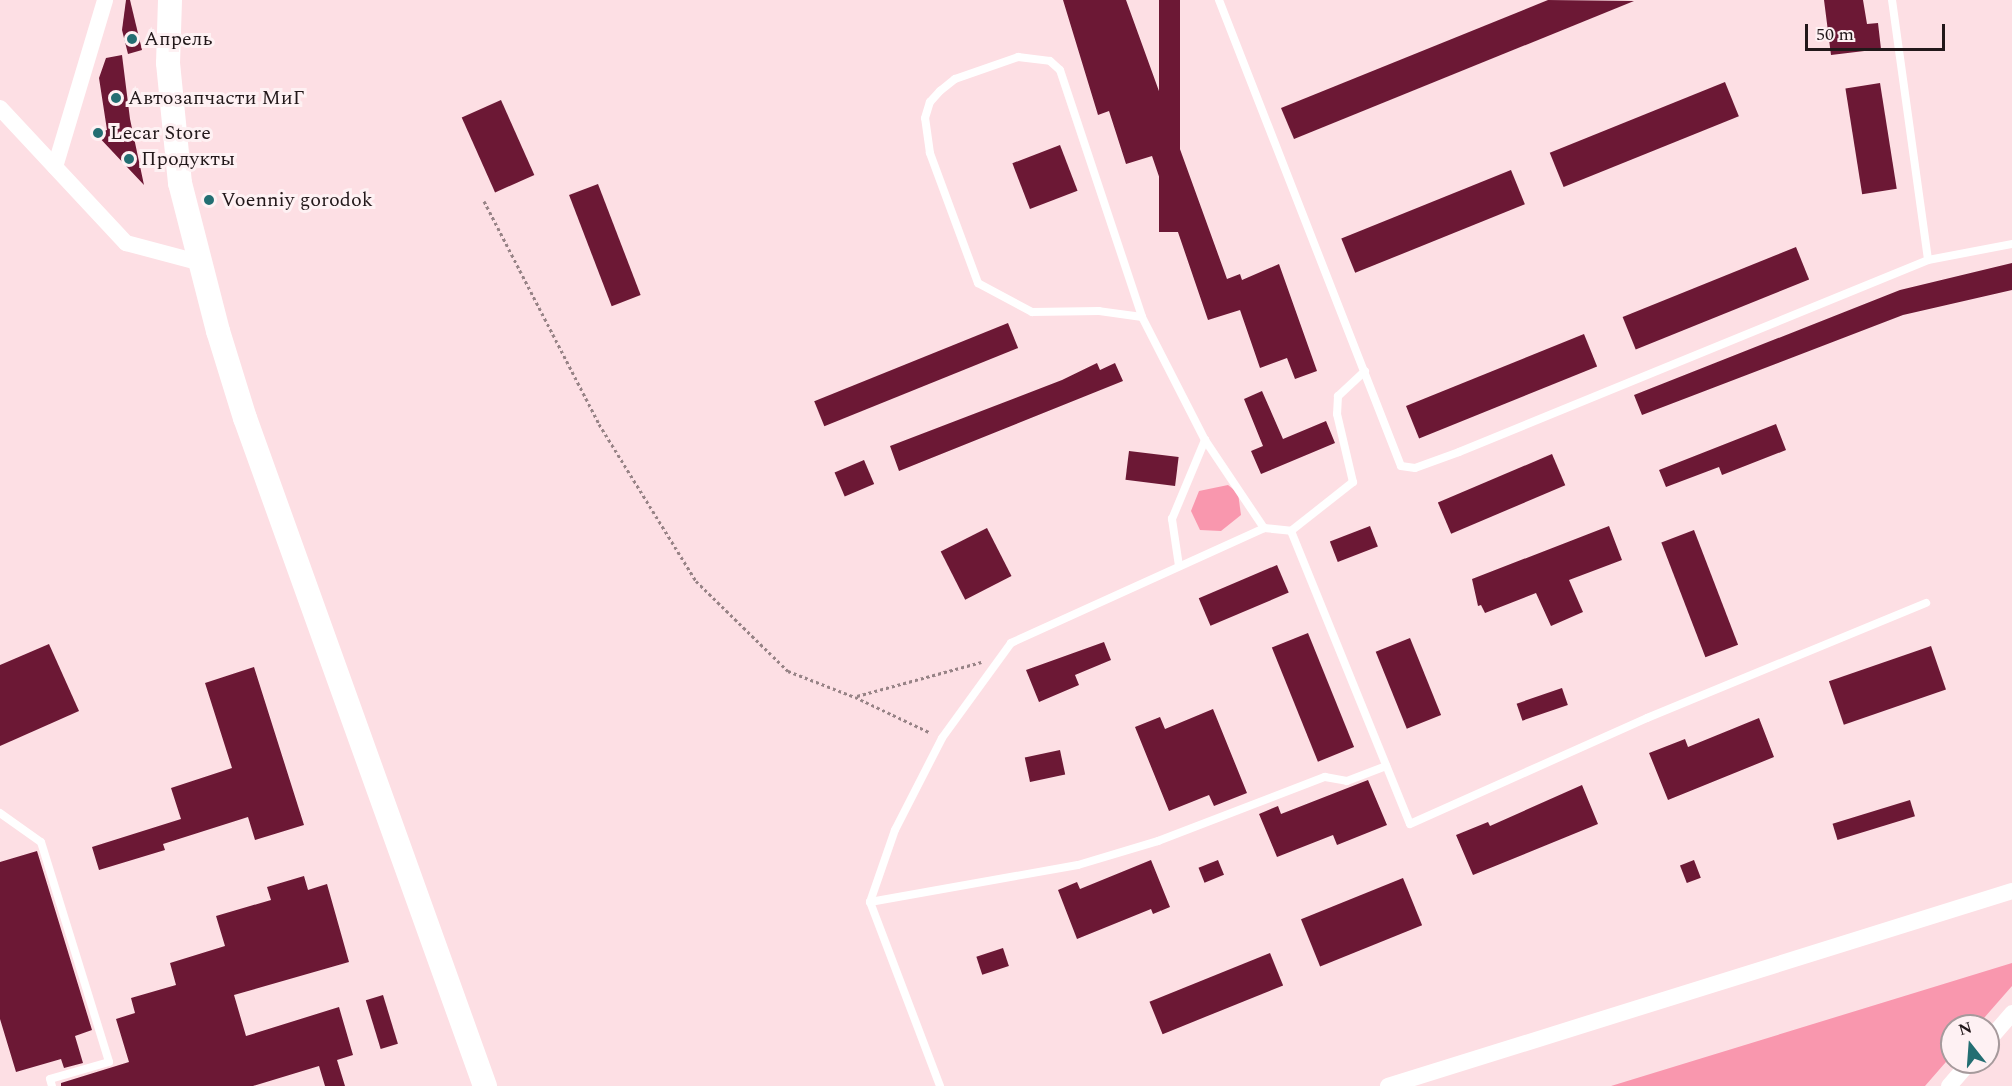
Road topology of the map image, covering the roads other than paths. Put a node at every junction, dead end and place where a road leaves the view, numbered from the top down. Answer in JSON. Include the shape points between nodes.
{"nodes":[{"id":1,"x":105,"y":0,"type":"edge"},
{"id":2,"x":170,"y":0,"type":"edge"},
{"id":3,"x":1219,"y":0,"type":"edge"},
{"id":4,"x":1892,"y":0,"type":"edge"},
{"id":5,"x":0,"y":108,"type":"edge"},
{"id":6,"x":55,"y":167,"type":"junction"},
{"id":7,"x":2012,"y":244,"type":"edge"},
{"id":8,"x":1928,"y":260,"type":"junction"},
{"id":9,"x":198,"y":262,"type":"junction"},
{"id":10,"x":1142,"y":317,"type":"junction"},
{"id":11,"x":1365,"y":370,"type":"junction"},
{"id":12,"x":1205,"y":441,"type":"junction"},
{"id":13,"x":1264,"y":528,"type":"junction"},
{"id":14,"x":1291,"y":531,"type":"junction"},
{"id":15,"x":1179,"y":566,"type":"junction"},
{"id":16,"x":1926,"y":603,"type":"dead end"},
{"id":17,"x":1386,"y":766,"type":"junction"},
{"id":18,"x":0,"y":813,"type":"edge"},
{"id":19,"x":2012,"y":891,"type":"edge"},
{"id":20,"x":870,"y":902,"type":"junction"},
{"id":21,"x":2012,"y":1013,"type":"edge"},
{"id":22,"x":2000,"y":1027,"type":"edge"},
{"id":23,"x":1960,"y":1074,"type":"edge"},
{"id":24,"x":52,"y":1086,"type":"edge"},
{"id":25,"x":485,"y":1086,"type":"edge"},
{"id":26,"x":940,"y":1086,"type":"edge"},
{"id":27,"x":1388,"y":1086,"type":"edge"},
{"id":28,"x":1949,"y":1086,"type":"edge"}],
"edges":[{"from":1,"to":6,"type":"street"},
{"from":2,"to":9,"type":"main road","via":[[168,63],[180,183]]},
{"from":3,"to":11,"type":"lane"},
{"from":4,"to":8,"type":"lane"},
{"from":5,"to":6,"type":"street"},
{"from":6,"to":9,"type":"street","via":[[126,243]]},
{"from":7,"to":8,"type":"lane"},
{"from":8,"to":11,"type":"lane","via":[[1415,468],[1401,466],[1381,422]]},
{"from":9,"to":25,"type":"main road","via":[[245,418]]},
{"from":10,"to":10,"type":"lane","via":[[1060,70],[1050,61],[1018,57],[955,79],[940,91],[930,102],[925,118],[930,153],[978,283],[1032,312],[1099,311]]},
{"from":10,"to":12,"type":"lane"},
{"from":11,"to":14,"type":"lane","via":[[1338,396],[1337,414],[1353,483]]},
{"from":12,"to":13,"type":"lane"},
{"from":12,"to":15,"type":"lane","via":[[1172,519]]},
{"from":13,"to":14,"type":"lane"},
{"from":13,"to":15,"type":"lane"},
{"from":14,"to":17,"type":"lane"},
{"from":15,"to":20,"type":"lane","via":[[1011,643],[942,738],[895,830]]},
{"from":16,"to":17,"type":"lane","via":[[1647,718],[1410,824]]},
{"from":17,"to":20,"type":"lane","via":[[1347,781],[1325,777],[1158,841],[1078,865]]},
{"from":18,"to":24,"type":"lane","via":[[41,842],[109,1062],[50,1079]]},
{"from":19,"to":27,"type":"street"},
{"from":20,"to":26,"type":"lane"},
{"from":21,"to":22,"type":"street"},
{"from":23,"to":28,"type":"street"}]}
